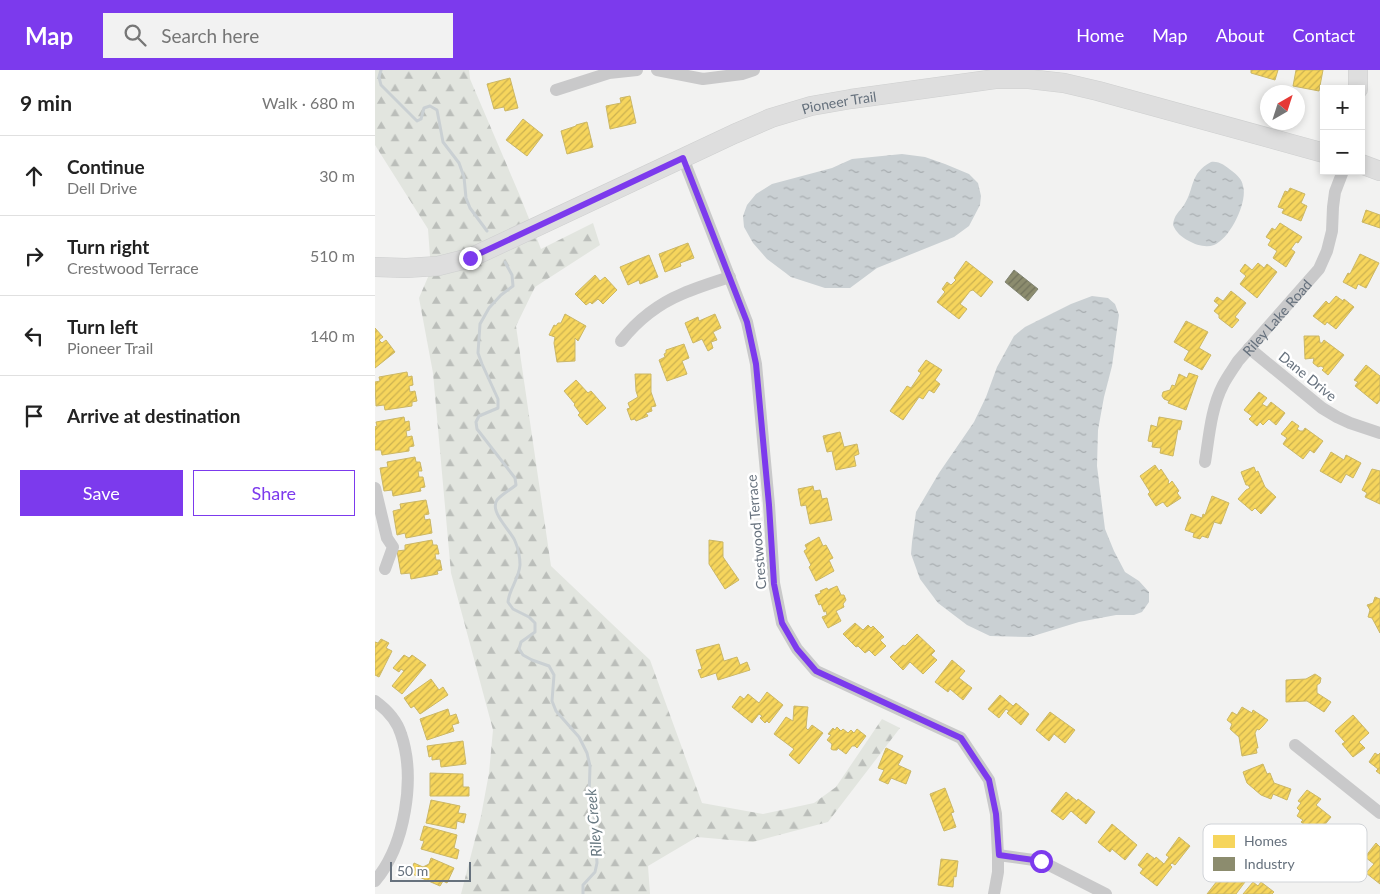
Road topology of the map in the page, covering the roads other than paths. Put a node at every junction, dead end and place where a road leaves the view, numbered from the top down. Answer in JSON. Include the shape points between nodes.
{"nodes":[{"id":1,"x":637,"y":70,"type":"edge"},
{"id":2,"x":657,"y":70,"type":"edge"},
{"id":3,"x":754,"y":70,"type":"edge"},
{"id":4,"x":1358,"y":70,"type":"edge"},
{"id":5,"x":1358,"y":85,"type":"edge"},
{"id":6,"x":556,"y":90,"type":"dead end"},
{"id":7,"x":1320,"y":152,"type":"edge"},
{"id":8,"x":683,"y":158,"type":"junction"},
{"id":9,"x":1365,"y":165,"type":"edge"},
{"id":10,"x":1380,"y":171,"type":"edge"},
{"id":11,"x":1341,"y":175,"type":"edge"},
{"id":12,"x":375,"y":267,"type":"edge"},
{"id":13,"x":730,"y":277,"type":"junction"},
{"id":14,"x":621,"y":341,"type":"dead end"},
{"id":15,"x":1249,"y":348,"type":"junction"},
{"id":16,"x":1380,"y":433,"type":"edge"},
{"id":17,"x":1205,"y":462,"type":"dead end"},
{"id":18,"x":375,"y":488,"type":"edge"},
{"id":19,"x":385,"y":569,"type":"dead end"},
{"id":20,"x":375,"y":701,"type":"edge"},
{"id":21,"x":1295,"y":745,"type":"dead end"},
{"id":22,"x":1380,"y":813,"type":"edge"},
{"id":23,"x":999,"y":855,"type":"junction"},
{"id":24,"x":375,"y":881,"type":"edge"},
{"id":25,"x":994,"y":894,"type":"edge"},
{"id":26,"x":1107,"y":894,"type":"edge"}],
"edges":[{"from":1,"to":6,"type":"street","via":[[609,73]]},
{"from":2,"to":3,"type":"street","via":[[703,79]]},
{"from":4,"to":5,"type":"main road"},
{"from":7,"to":8,"type":"main road","name":"Pioneer Trail","via":[[1064,83],[995,78],[811,106],[771,118]]},
{"from":8,"to":12,"type":"main road","name":"Pioneer Trail","via":[[470,258],[439,266]]},
{"from":8,"to":13,"type":"street","name":"Crestwood Terrace"},
{"from":9,"to":10,"type":"main road"},
{"from":11,"to":15,"type":"street","name":"Riley Lake Road","via":[[1335,192],[1327,252],[1319,269]]},
{"from":13,"to":14,"type":"street","via":[[681,294],[652,311]]},
{"from":13,"to":23,"type":"street","name":"Crestwood Terrace","via":[[747,322],[756,364],[774,584],[782,623],[797,649],[816,671],[961,738],[989,780]]},
{"from":15,"to":16,"type":"street","name":"Dane Drive","via":[[1322,408],[1350,423]]},
{"from":15,"to":17,"type":"street","name":"Riley Lake Road","via":[[1222,386]]},
{"from":18,"to":19,"type":"street","via":[[387,538],[393,547]]},
{"from":20,"to":24,"type":"street","via":[[392,717],[401,733],[408,776],[401,829],[392,854]]},
{"from":21,"to":22,"type":"street"},
{"from":23,"to":25,"type":"street","name":"Crestwood Terrace"},
{"from":23,"to":26,"type":"street","via":[[1041,861]]}]}
